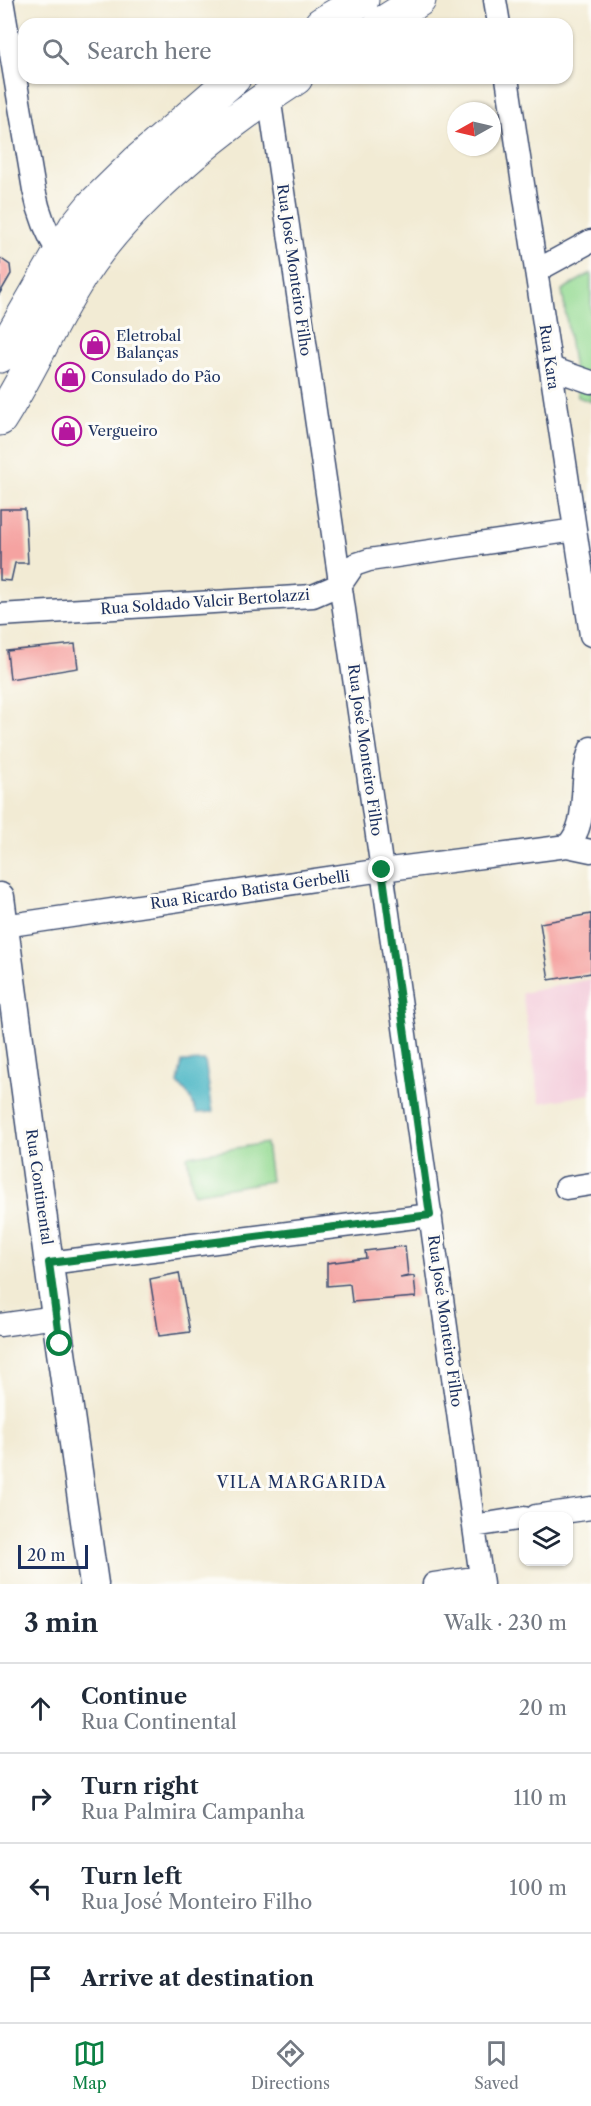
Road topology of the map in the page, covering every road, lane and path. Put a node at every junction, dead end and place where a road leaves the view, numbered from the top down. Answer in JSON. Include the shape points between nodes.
{"nodes":[{"id":1,"x":2,"y":0,"type":"edge"},
{"id":2,"x":362,"y":0,"type":"edge"},
{"id":3,"x":419,"y":0,"type":"edge"},
{"id":4,"x":495,"y":0,"type":"edge"},
{"id":5,"x":331,"y":18,"type":"edge"},
{"id":6,"x":390,"y":18,"type":"edge"},
{"id":7,"x":498,"y":18,"type":"edge"},
{"id":8,"x":227,"y":84,"type":"edge"},
{"id":9,"x":287,"y":84,"type":"edge"},
{"id":10,"x":508,"y":84,"type":"edge"},
{"id":11,"x":268,"y":96,"type":"junction"},
{"id":12,"x":591,"y":241,"type":"edge"},
{"id":13,"x":59,"y":253,"type":"junction"},
{"id":14,"x":537,"y":272,"type":"junction"},
{"id":15,"x":0,"y":356,"type":"edge"},
{"id":16,"x":551,"y":368,"type":"junction"},
{"id":17,"x":591,"y":382,"type":"edge"},
{"id":18,"x":0,"y":419,"type":"edge"},
{"id":19,"x":575,"y":530,"type":"junction"},
{"id":20,"x":341,"y":584,"type":"junction"},
{"id":21,"x":589,"y":604,"type":"edge"},
{"id":22,"x":0,"y":615,"type":"edge"},
{"id":23,"x":591,"y":635,"type":"edge"},
{"id":24,"x":591,"y":748,"type":"edge"},
{"id":25,"x":588,"y":820,"type":"edge"},
{"id":26,"x":567,"y":846,"type":"junction"},
{"id":27,"x":591,"y":850,"type":"edge"},
{"id":28,"x":382,"y":870,"type":"junction"},
{"id":29,"x":0,"y":897,"type":"edge"},
{"id":30,"x":4,"y":926,"type":"junction"},
{"id":31,"x":591,"y":1184,"type":"edge"},
{"id":32,"x":566,"y":1188,"type":"dead end"},
{"id":33,"x":430,"y":1215,"type":"junction"},
{"id":34,"x":49,"y":1263,"type":"junction"},
{"id":35,"x":56,"y":1317,"type":"junction"},
{"id":36,"x":0,"y":1326,"type":"edge"},
{"id":37,"x":591,"y":1508,"type":"edge"},
{"id":38,"x":564,"y":1512,"type":"edge"},
{"id":39,"x":519,"y":1519,"type":"edge"},
{"id":40,"x":474,"y":1526,"type":"junction"},
{"id":41,"x":481,"y":1580,"type":"edge"},
{"id":42,"x":94,"y":1584,"type":"edge"},
{"id":43,"x":434,"y":1584,"type":"edge"}],
"edges":[{"from":1,"to":13,"type":"street","via":[[33,190],[39,216]]},
{"from":2,"to":5,"type":"main road"},
{"from":3,"to":6,"type":"main road"},
{"from":4,"to":7,"type":"street"},
{"from":8,"to":13,"type":"main road","via":[[93,206]]},
{"from":9,"to":11,"type":"main road"},
{"from":10,"to":14,"type":"street","name":"Rua Kara"},
{"from":11,"to":18,"type":"main road","via":[[190,157],[118,225],[73,287]]},
{"from":11,"to":20,"type":"street","name":"Rua José Monteiro Filho"},
{"from":12,"to":14,"type":"street"},
{"from":13,"to":15,"type":"main road"},
{"from":14,"to":16,"type":"street","name":"Rua Kara"},
{"from":16,"to":17,"type":"street"},
{"from":16,"to":19,"type":"street","name":"Rua Kara"},
{"from":19,"to":20,"type":"street","name":"Rua Soldado Valcir Bertolazzi","via":[[369,560],[354,565]]},
{"from":19,"to":21,"type":"street","name":"Rua Kara"},
{"from":20,"to":22,"type":"street","name":"Rua Soldado Valcir Bertolazzi","via":[[313,596]]},
{"from":20,"to":28,"type":"street","name":"Rua José Monteiro Filho"},
{"from":21,"to":23,"type":"street","name":"Rua Kara"},
{"from":24,"to":25,"type":"street","via":[[585,770]]},
{"from":25,"to":26,"type":"street"},
{"from":26,"to":27,"type":"street","name":"Rua Ricardo Batista Gerbelli"},
{"from":26,"to":28,"type":"street","name":"Rua Ricardo Batista Gerbelli"},
{"from":28,"to":30,"type":"street","name":"Rua Ricardo Batista Gerbelli"},
{"from":28,"to":33,"type":"street","name":"Rua José Monteiro Filho"},
{"from":29,"to":30,"type":"street","name":"Rua Continental"},
{"from":30,"to":34,"type":"street","name":"Rua Continental"},
{"from":31,"to":32,"type":"street"},
{"from":33,"to":34,"type":"street"},
{"from":33,"to":40,"type":"street","name":"Rua José Monteiro Filho"},
{"from":34,"to":35,"type":"street","name":"Rua Continental"},
{"from":35,"to":36,"type":"street"},
{"from":35,"to":42,"type":"street","name":"Rua Continental"},
{"from":37,"to":38,"type":"street"},
{"from":39,"to":40,"type":"street"},
{"from":40,"to":41,"type":"street","name":"Rua José Monteiro Filho"},
{"from":41,"to":43,"type":"street"}]}
